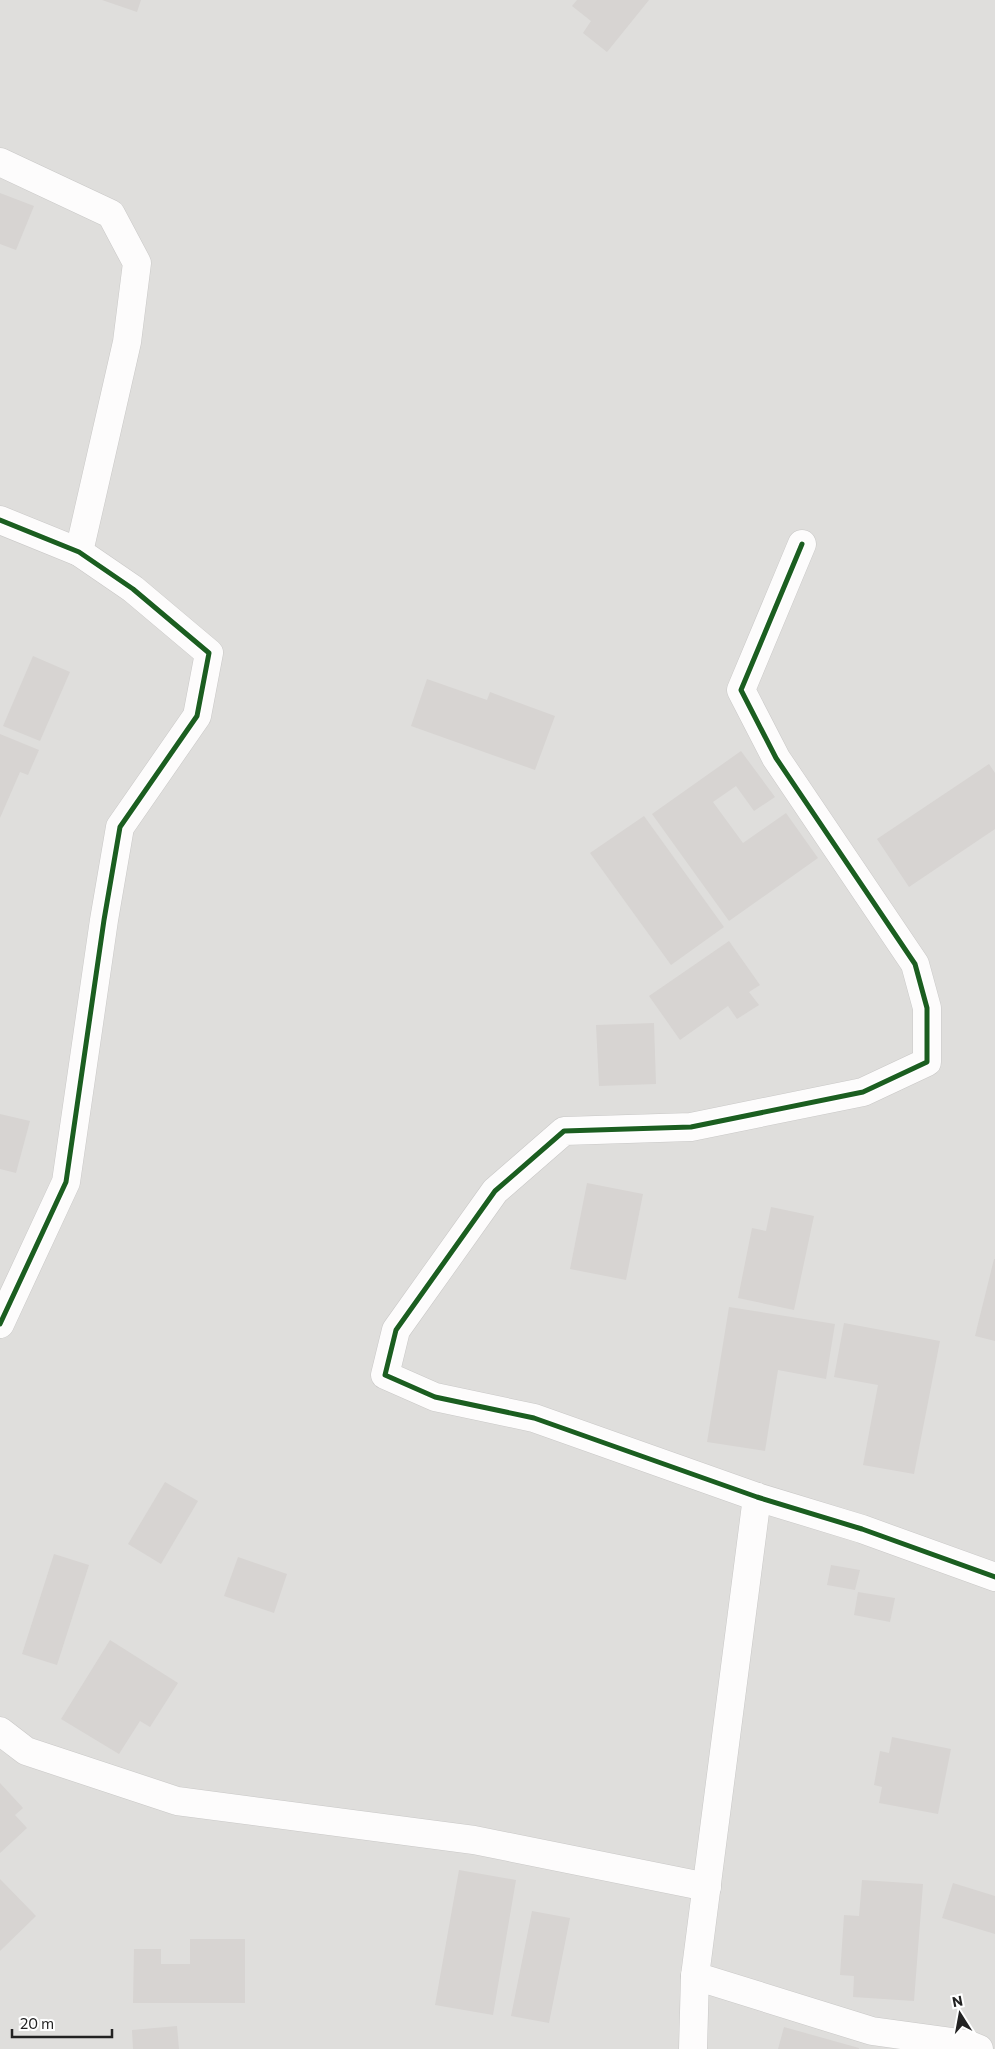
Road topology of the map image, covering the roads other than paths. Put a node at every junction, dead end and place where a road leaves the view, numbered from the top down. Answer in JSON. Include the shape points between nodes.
{"nodes":[{"id":1,"x":0,"y":162,"type":"edge"},
{"id":2,"x":0,"y":520,"type":"edge"},
{"id":3,"x":802,"y":544,"type":"dead end"},
{"id":4,"x":79,"y":552,"type":"junction"},
{"id":5,"x":0,"y":1324,"type":"edge"},
{"id":6,"x":757,"y":1497,"type":"junction"},
{"id":7,"x":995,"y":1577,"type":"edge"},
{"id":8,"x":0,"y":1731,"type":"edge"},
{"id":9,"x":707,"y":1887,"type":"junction"},
{"id":10,"x":695,"y":1976,"type":"junction"},
{"id":11,"x":693,"y":2049,"type":"edge"},
{"id":12,"x":979,"y":2049,"type":"edge"}],
"edges":[{"from":1,"to":4,"type":"street","via":[[111,214],[137,263],[127,342]]},
{"from":2,"to":4,"type":"street"},
{"from":3,"to":6,"type":"street","via":[[742,690],[776,758],[915,964],[927,1008],[927,1062],[863,1092],[691,1127],[564,1131],[495,1191],[396,1330],[384,1375],[435,1397],[534,1418]]},
{"from":4,"to":5,"type":"street","via":[[133,588],[209,653],[197,716],[120,827],[66,1182]]},
{"from":6,"to":7,"type":"street","via":[[862,1529]]},
{"from":6,"to":9,"type":"street"},
{"from":8,"to":9,"type":"street","via":[[26,1751],[177,1801],[474,1840]]},
{"from":9,"to":10,"type":"street"},
{"from":10,"to":11,"type":"street"},
{"from":10,"to":12,"type":"street","via":[[872,2031],[968,2044]]}]}
